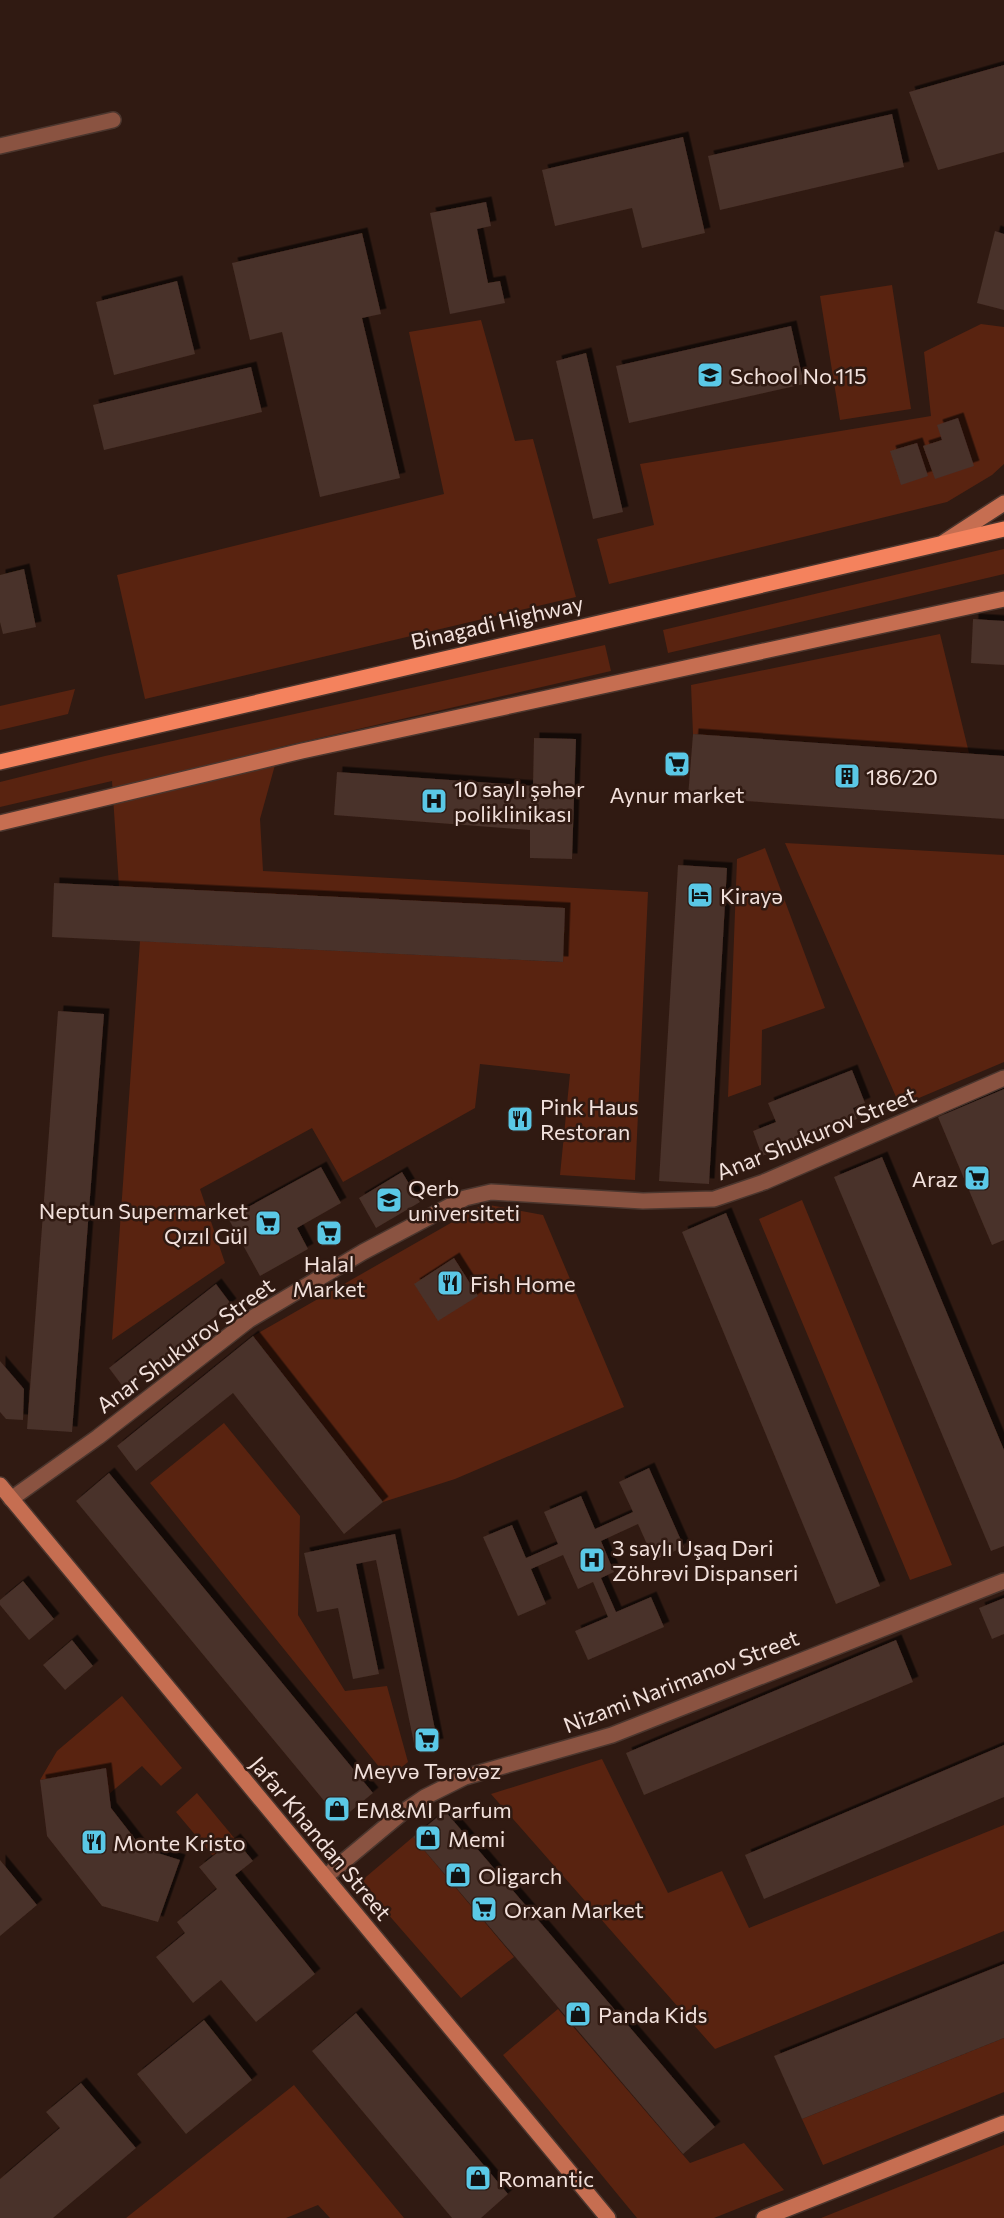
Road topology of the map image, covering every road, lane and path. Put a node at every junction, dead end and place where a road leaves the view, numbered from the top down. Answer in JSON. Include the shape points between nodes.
{"nodes":[{"id":1,"x":113,"y":120,"type":"dead end"},
{"id":2,"x":0,"y":146,"type":"edge"},
{"id":3,"x":1004,"y":503,"type":"edge"},
{"id":4,"x":1004,"y":529,"type":"edge"},
{"id":5,"x":942,"y":544,"type":"junction"},
{"id":6,"x":1004,"y":599,"type":"edge"},
{"id":7,"x":0,"y":762,"type":"edge"},
{"id":8,"x":0,"y":823,"type":"edge"},
{"id":9,"x":1004,"y":1078,"type":"edge"},
{"id":10,"x":0,"y":1485,"type":"edge"},
{"id":11,"x":11,"y":1499,"type":"junction"},
{"id":12,"x":1004,"y":1581,"type":"edge"},
{"id":13,"x":325,"y":1877,"type":"junction"},
{"id":14,"x":1004,"y":2123,"type":"edge"},
{"id":15,"x":608,"y":2218,"type":"edge"},
{"id":16,"x":764,"y":2218,"type":"edge"}],
"edges":[{"from":1,"to":2,"type":"street"},
{"from":3,"to":5,"type":"street"},
{"from":4,"to":5,"type":"main road","name":"Binagadi Highway"},
{"from":5,"to":7,"type":"main road","name":"Binagadi Highway"},
{"from":6,"to":8,"type":"street","via":[[302,751]]},
{"from":9,"to":11,"type":"street","name":"Anar Shukurov Street","via":[[764,1182],[714,1199],[644,1201],[491,1192],[465,1198],[363,1252],[249,1320]]},
{"from":10,"to":11,"type":"street","name":"Jafar Khandan Street"},
{"from":11,"to":13,"type":"street","name":"Jafar Khandan Street"},
{"from":12,"to":13,"type":"street","name":"Nizami Narimanov Street","via":[[612,1735],[465,1777],[403,1812]]},
{"from":13,"to":15,"type":"street","name":"Jafar Khandan Street"},
{"from":14,"to":16,"type":"street"}]}
